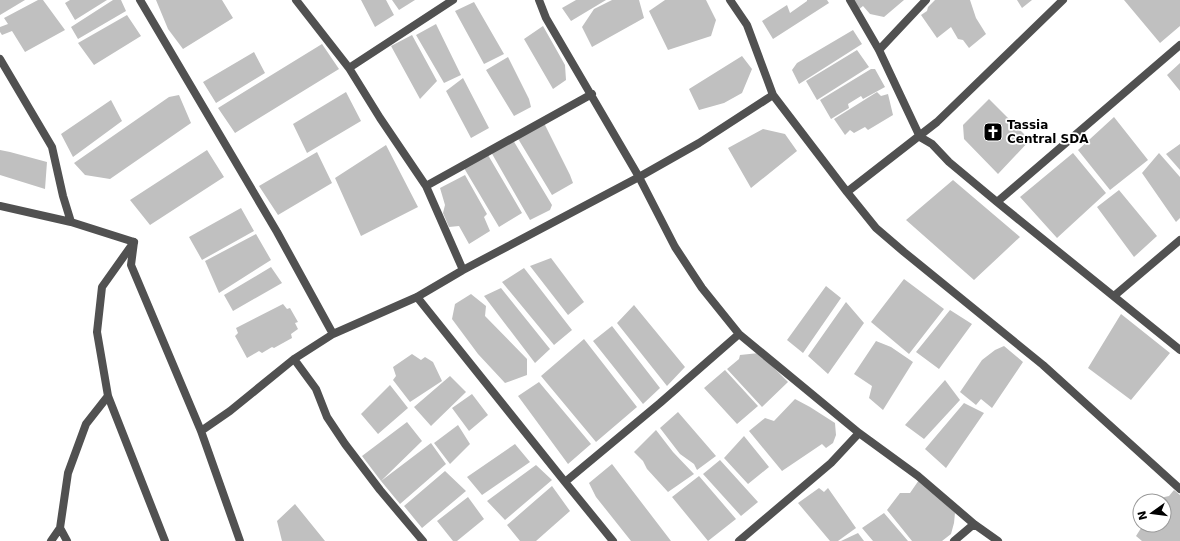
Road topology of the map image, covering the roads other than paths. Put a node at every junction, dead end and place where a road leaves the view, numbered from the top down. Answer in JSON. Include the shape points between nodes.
{"nodes":[{"id":1,"x":140,"y":0,"type":"edge"},
{"id":2,"x":296,"y":0,"type":"edge"},
{"id":3,"x":453,"y":0,"type":"edge"},
{"id":4,"x":538,"y":0,"type":"edge"},
{"id":5,"x":730,"y":0,"type":"edge"},
{"id":6,"x":850,"y":0,"type":"edge"},
{"id":7,"x":926,"y":0,"type":"edge"},
{"id":8,"x":1063,"y":0,"type":"edge"},
{"id":9,"x":1180,"y":45,"type":"edge"},
{"id":10,"x":879,"y":50,"type":"junction"},
{"id":11,"x":0,"y":59,"type":"edge"},
{"id":12,"x":349,"y":68,"type":"junction"},
{"id":13,"x":592,"y":94,"type":"junction"},
{"id":14,"x":773,"y":95,"type":"junction"},
{"id":15,"x":920,"y":137,"type":"junction"},
{"id":16,"x":639,"y":177,"type":"junction"},
{"id":17,"x":426,"y":186,"type":"junction"},
{"id":18,"x":847,"y":192,"type":"junction"},
{"id":19,"x":997,"y":202,"type":"junction"},
{"id":20,"x":2,"y":207,"type":"edge"},
{"id":21,"x":71,"y":222,"type":"junction"},
{"id":22,"x":1180,"y":240,"type":"edge"},
{"id":23,"x":134,"y":242,"type":"junction"},
{"id":24,"x":463,"y":270,"type":"junction"},
{"id":25,"x":1114,"y":296,"type":"junction"},
{"id":26,"x":418,"y":297,"type":"junction"},
{"id":27,"x":333,"y":334,"type":"junction"},
{"id":28,"x":739,"y":334,"type":"junction"},
{"id":29,"x":1180,"y":350,"type":"edge"},
{"id":30,"x":294,"y":359,"type":"junction"},
{"id":31,"x":108,"y":396,"type":"junction"},
{"id":32,"x":201,"y":430,"type":"junction"},
{"id":33,"x":859,"y":433,"type":"junction"},
{"id":34,"x":565,"y":482,"type":"junction"},
{"id":35,"x":1180,"y":489,"type":"edge"},
{"id":36,"x":974,"y":524,"type":"junction"},
{"id":37,"x":60,"y":528,"type":"junction"},
{"id":38,"x":51,"y":541,"type":"edge"},
{"id":39,"x":67,"y":541,"type":"edge"},
{"id":40,"x":165,"y":541,"type":"edge"},
{"id":41,"x":240,"y":541,"type":"edge"},
{"id":42,"x":423,"y":541,"type":"edge"},
{"id":43,"x":613,"y":541,"type":"edge"},
{"id":44,"x":739,"y":541,"type":"edge"},
{"id":45,"x":954,"y":541,"type":"edge"},
{"id":46,"x":998,"y":541,"type":"edge"}],
"edges":[{"from":1,"to":27,"type":"street","via":[[277,232]]},
{"from":2,"to":12,"type":"street"},
{"from":3,"to":12,"type":"street"},
{"from":4,"to":13,"type":"street","via":[[546,18]]},
{"from":5,"to":14,"type":"street","via":[[747,25]]},
{"from":6,"to":10,"type":"street"},
{"from":7,"to":10,"type":"street"},
{"from":8,"to":15,"type":"street"},
{"from":9,"to":19,"type":"street"},
{"from":10,"to":15,"type":"street"},
{"from":11,"to":21,"type":"street","via":[[52,147]]},
{"from":12,"to":17,"type":"street"},
{"from":13,"to":16,"type":"street"},
{"from":13,"to":17,"type":"street"},
{"from":14,"to":16,"type":"street","via":[[699,143]]},
{"from":14,"to":18,"type":"street"},
{"from":15,"to":18,"type":"street"},
{"from":15,"to":19,"type":"street","via":[[932,144]]},
{"from":16,"to":24,"type":"street"},
{"from":16,"to":28,"type":"street","via":[[675,247],[702,288]]},
{"from":17,"to":24,"type":"street"},
{"from":18,"to":35,"type":"street","via":[[876,228],[898,248],[1043,365]]},
{"from":19,"to":25,"type":"street"},
{"from":20,"to":21,"type":"street"},
{"from":21,"to":23,"type":"street"},
{"from":22,"to":25,"type":"street"},
{"from":23,"to":31,"type":"street","via":[[102,286],[97,332]]},
{"from":23,"to":32,"type":"street","via":[[131,264]]},
{"from":24,"to":26,"type":"street"},
{"from":25,"to":29,"type":"street"},
{"from":26,"to":27,"type":"street"},
{"from":26,"to":34,"type":"street"},
{"from":27,"to":30,"type":"street"},
{"from":28,"to":33,"type":"street"},
{"from":28,"to":34,"type":"street"},
{"from":30,"to":32,"type":"street","via":[[230,411]]},
{"from":30,"to":42,"type":"street","via":[[316,389],[327,417],[345,444]]},
{"from":31,"to":37,"type":"street","via":[[86,424],[68,473]]},
{"from":31,"to":40,"type":"street"},
{"from":32,"to":41,"type":"street"},
{"from":33,"to":36,"type":"street","via":[[918,476]]},
{"from":33,"to":44,"type":"street","via":[[831,463]]},
{"from":34,"to":43,"type":"street"},
{"from":36,"to":45,"type":"street"},
{"from":36,"to":46,"type":"street"},
{"from":37,"to":38,"type":"street"},
{"from":37,"to":39,"type":"street"}]}
